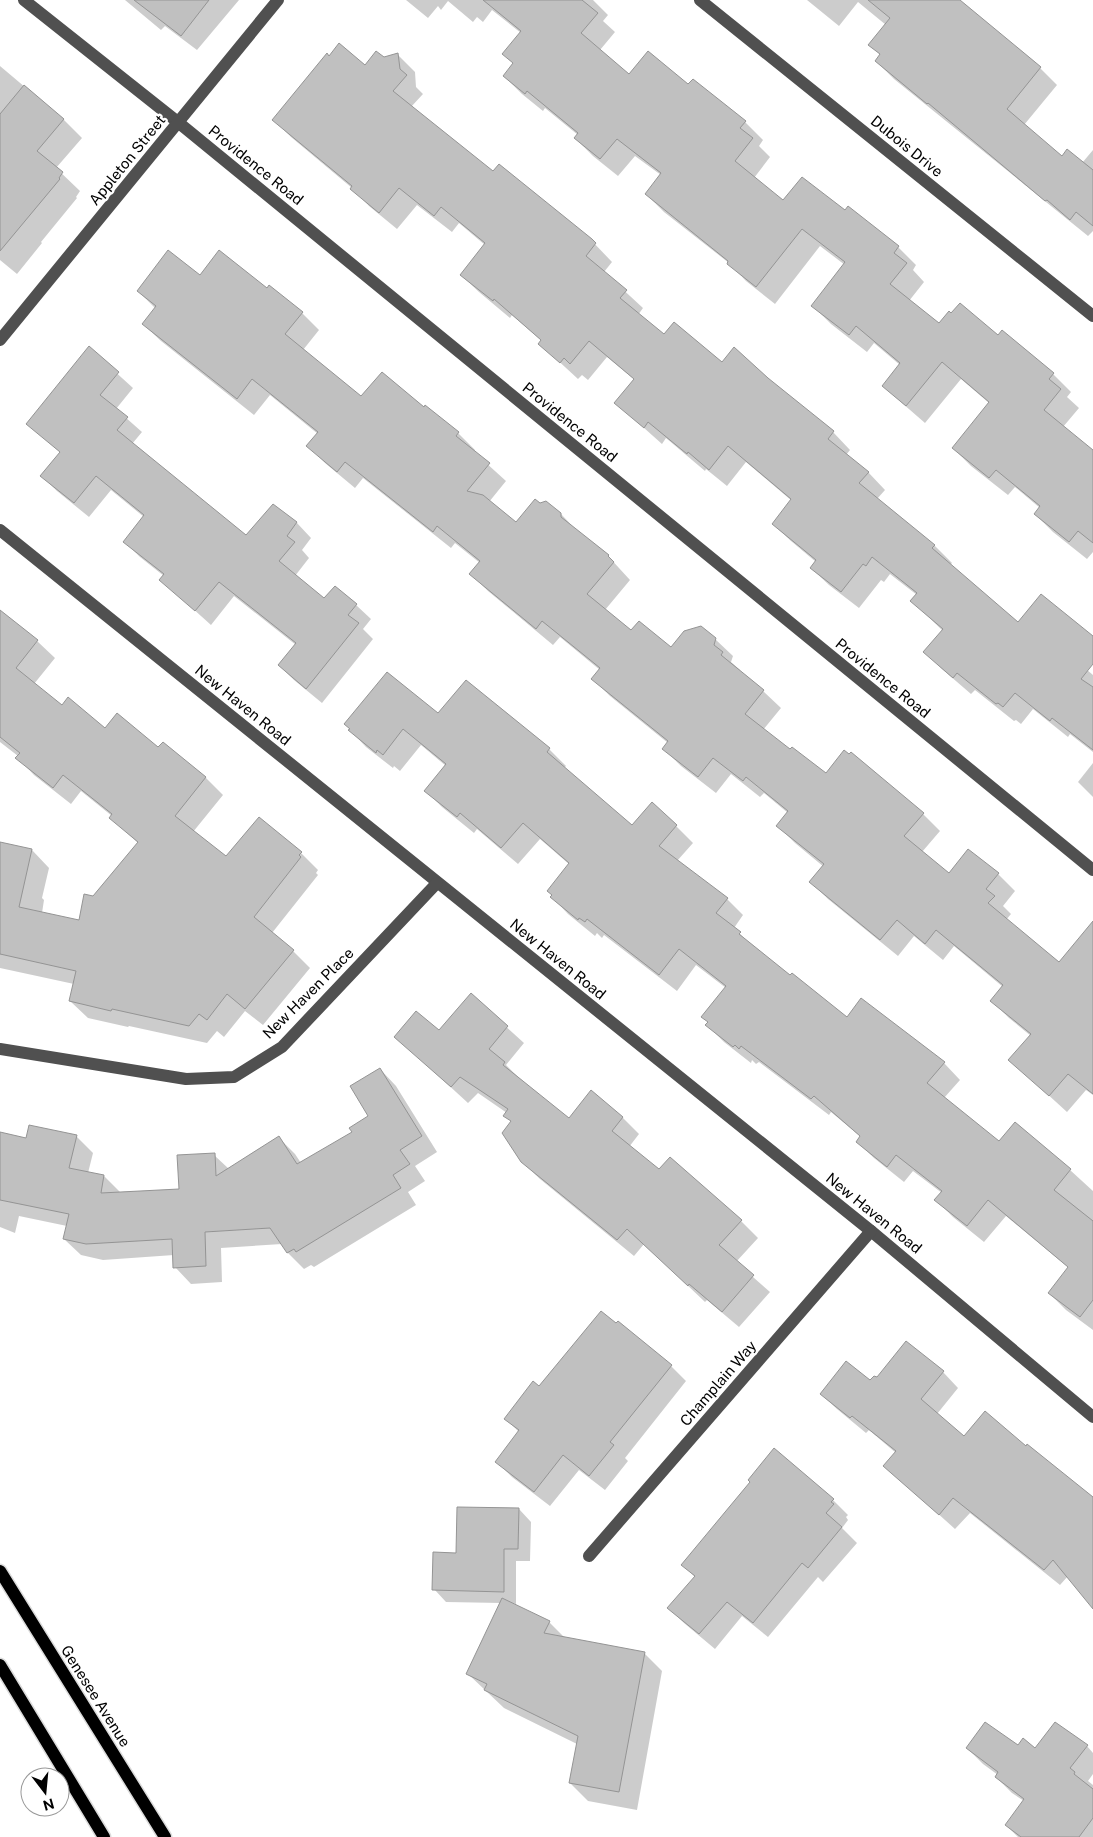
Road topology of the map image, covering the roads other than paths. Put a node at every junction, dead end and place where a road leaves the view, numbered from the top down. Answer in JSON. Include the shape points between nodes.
{"nodes":[{"id":1,"x":24,"y":0,"type":"edge"},
{"id":2,"x":278,"y":0,"type":"edge"},
{"id":3,"x":700,"y":0,"type":"edge"},
{"id":4,"x":179,"y":123,"type":"junction"},
{"id":5,"x":1093,"y":316,"type":"edge"},
{"id":6,"x":0,"y":340,"type":"edge"},
{"id":7,"x":0,"y":530,"type":"edge"},
{"id":8,"x":1093,"y":870,"type":"edge"},
{"id":9,"x":437,"y":883,"type":"junction"},
{"id":10,"x":0,"y":1049,"type":"edge"},
{"id":11,"x":871,"y":1231,"type":"junction"},
{"id":12,"x":1093,"y":1417,"type":"edge"},
{"id":13,"x":590,"y":1556,"type":"dead end"},
{"id":14,"x":0,"y":1571,"type":"edge"},
{"id":15,"x":0,"y":1665,"type":"edge"},
{"id":16,"x":104,"y":1837,"type":"edge"},
{"id":17,"x":165,"y":1837,"type":"edge"}],
"edges":[{"from":1,"to":4,"type":"street","name":"Providence Road"},
{"from":2,"to":4,"type":"street","name":"Appleton Street"},
{"from":3,"to":5,"type":"street","name":"Dubois Drive"},
{"from":4,"to":6,"type":"street","name":"Appleton Street"},
{"from":4,"to":8,"type":"street","name":"Providence Road"},
{"from":7,"to":9,"type":"street","name":"New Haven Road"},
{"from":9,"to":10,"type":"street","name":"New Haven Place","via":[[282,1047],[234,1077],[186,1079]]},
{"from":9,"to":11,"type":"street","name":"New Haven Road"},
{"from":11,"to":12,"type":"street","name":"New Haven Road"},
{"from":11,"to":13,"type":"street","name":"Champlain Way"},
{"from":14,"to":17,"type":"main road","name":"Genesee Avenue"},
{"from":15,"to":16,"type":"main road"}]}
